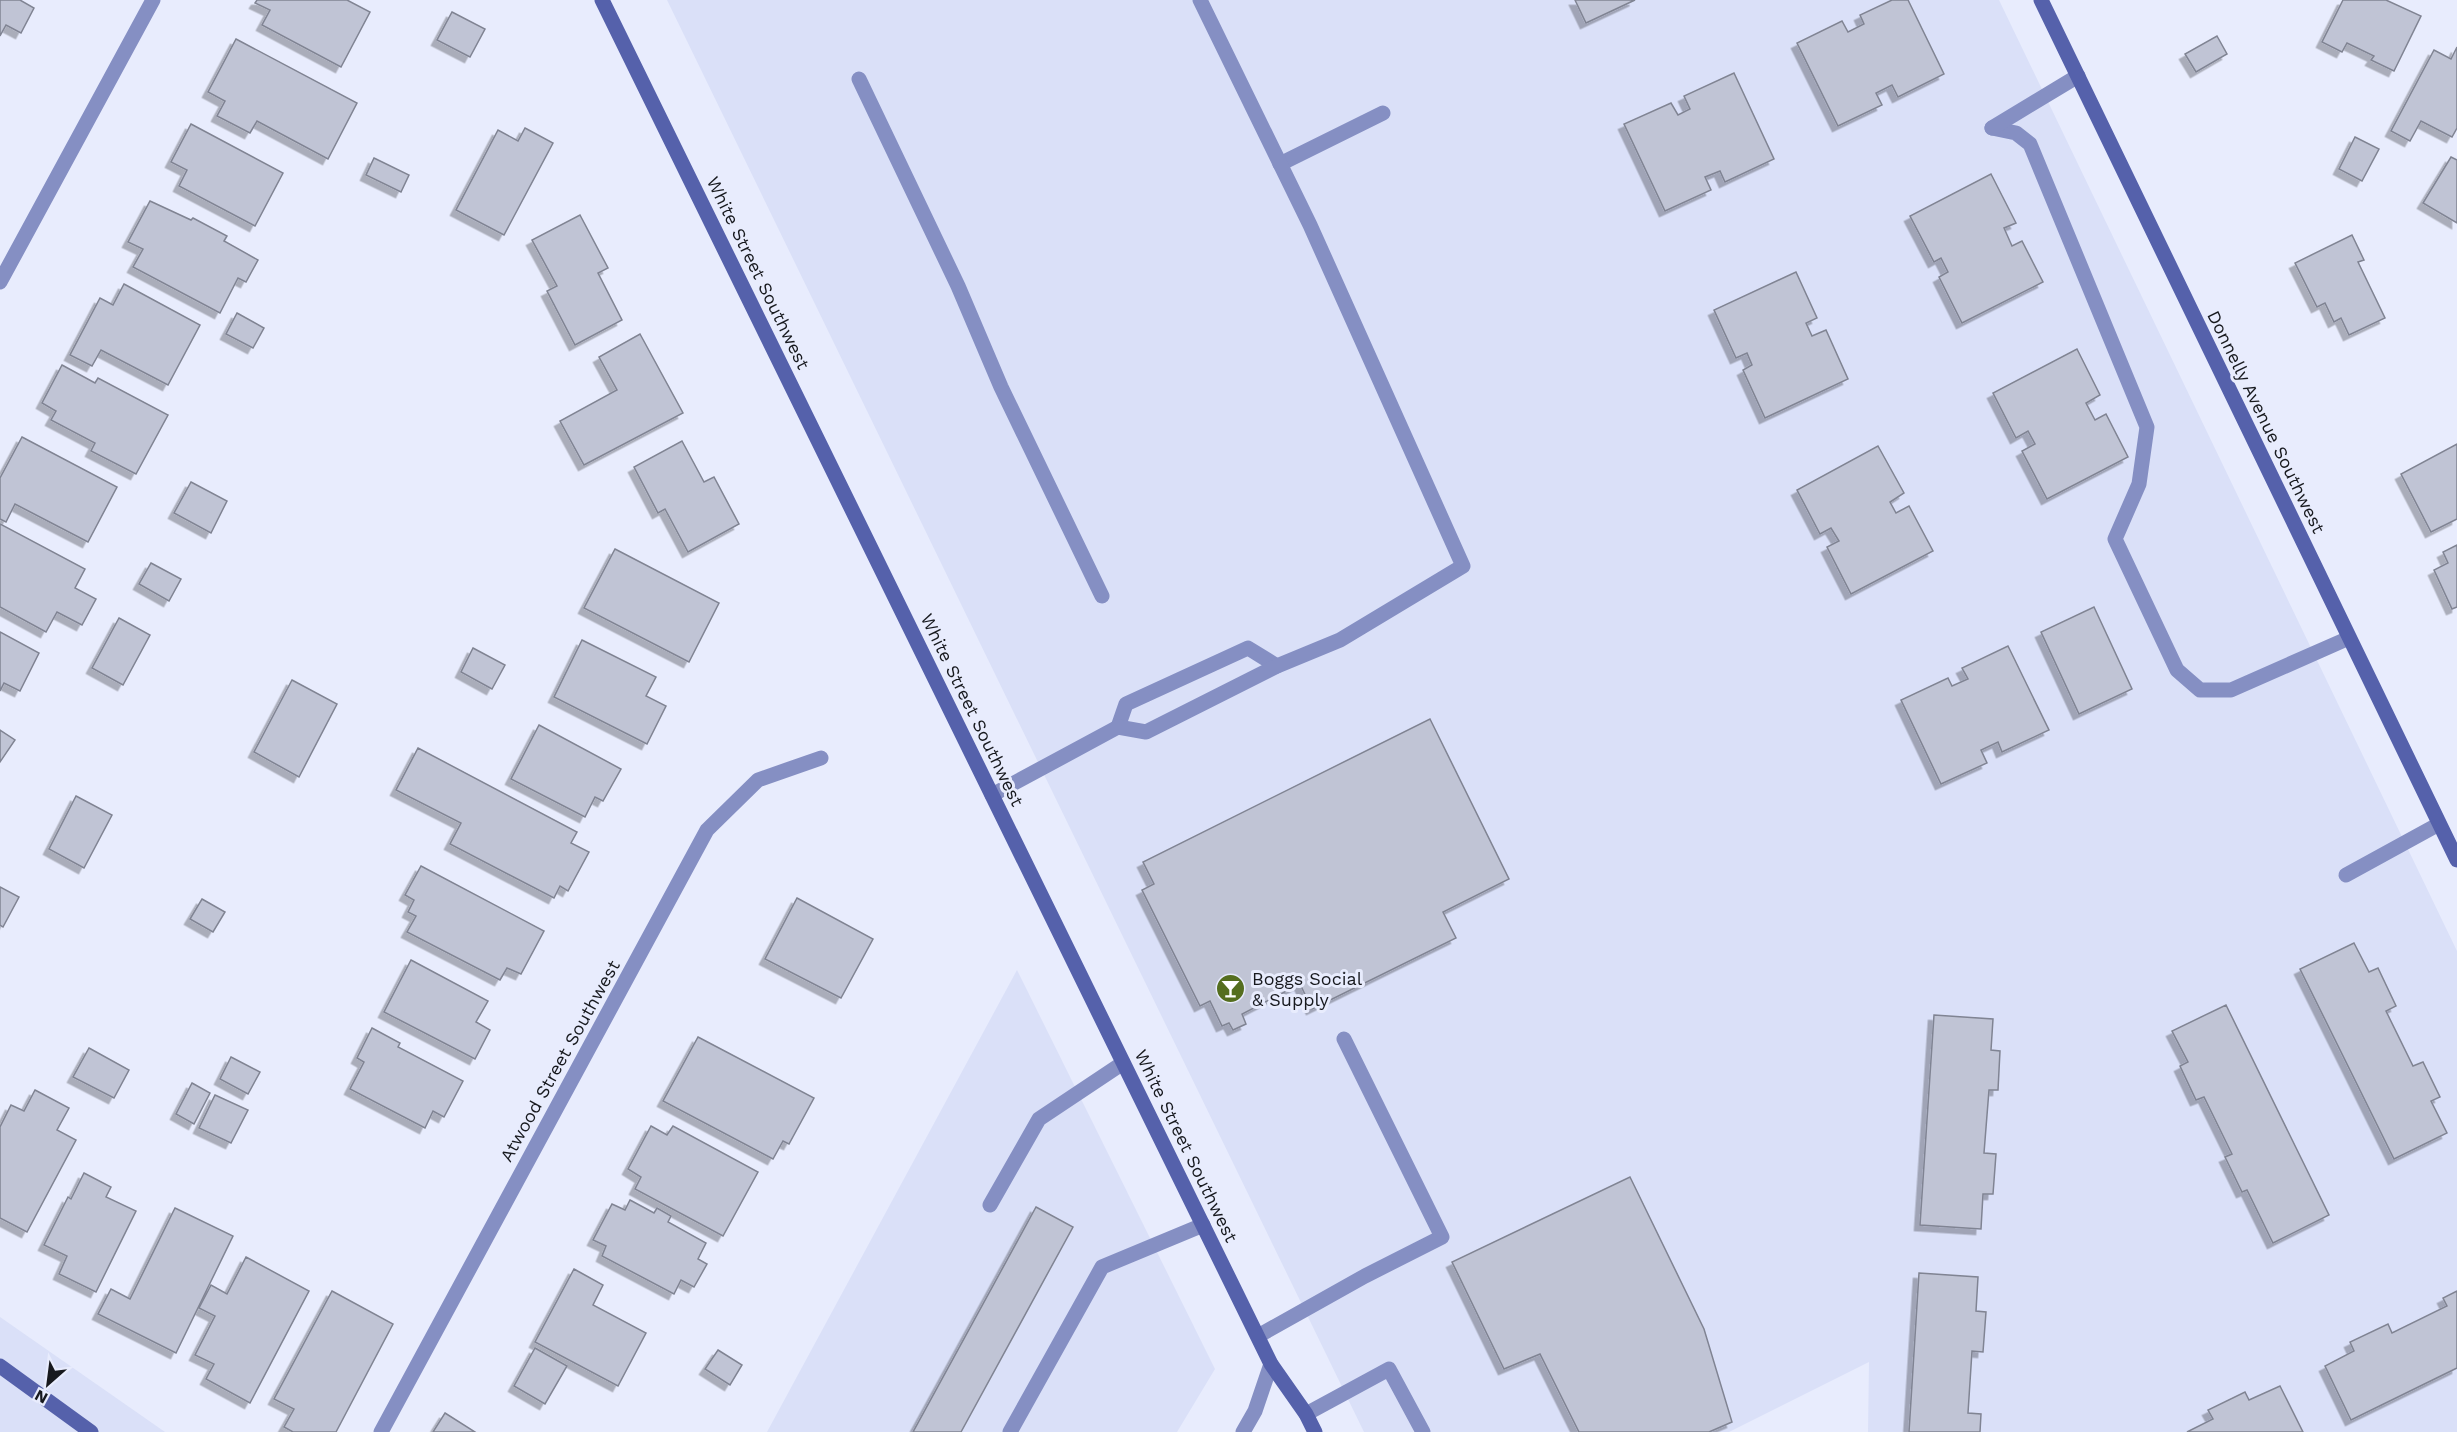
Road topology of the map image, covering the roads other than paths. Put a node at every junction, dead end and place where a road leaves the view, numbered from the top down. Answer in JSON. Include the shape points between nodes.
{"nodes":[{"id":1,"x":153,"y":0,"type":"edge"},
{"id":2,"x":602,"y":0,"type":"edge"},
{"id":3,"x":1200,"y":0,"type":"edge"},
{"id":4,"x":2041,"y":0,"type":"edge"},
{"id":5,"x":2078,"y":76,"type":"junction"},
{"id":6,"x":859,"y":79,"type":"dead end"},
{"id":7,"x":1383,"y":113,"type":"dead end"},
{"id":8,"x":1280,"y":164,"type":"junction"},
{"id":9,"x":0,"y":282,"type":"edge"},
{"id":10,"x":1102,"y":596,"type":"dead end"},
{"id":11,"x":2349,"y":638,"type":"junction"},
{"id":12,"x":1277,"y":666,"type":"junction"},
{"id":13,"x":1118,"y":727,"type":"junction"},
{"id":14,"x":821,"y":758,"type":"dead end"},
{"id":15,"x":992,"y":795,"type":"junction"},
{"id":16,"x":2439,"y":824,"type":"junction"},
{"id":17,"x":2457,"y":860,"type":"edge"},
{"id":18,"x":2346,"y":875,"type":"dead end"},
{"id":19,"x":1344,"y":1040,"type":"dead end"},
{"id":20,"x":1123,"y":1063,"type":"junction"},
{"id":21,"x":990,"y":1205,"type":"dead end"},
{"id":22,"x":1203,"y":1225,"type":"junction"},
{"id":23,"x":1257,"y":1336,"type":"junction"},
{"id":24,"x":1271,"y":1364,"type":"junction"},
{"id":25,"x":0,"y":1366,"type":"edge"},
{"id":26,"x":1306,"y":1414,"type":"junction"},
{"id":27,"x":91,"y":1432,"type":"edge"},
{"id":28,"x":381,"y":1432,"type":"edge"},
{"id":29,"x":1010,"y":1432,"type":"edge"},
{"id":30,"x":1243,"y":1432,"type":"edge"},
{"id":31,"x":1315,"y":1432,"type":"edge"},
{"id":32,"x":1422,"y":1432,"type":"edge"}],
"edges":[{"from":1,"to":9,"type":"street"},
{"from":2,"to":15,"type":"street","name":"White Street Southwest"},
{"from":3,"to":8,"type":"street"},
{"from":4,"to":5,"type":"street","name":"Donnelly Avenue Southwest"},
{"from":5,"to":11,"type":"street","name":"Donnelly Avenue Southwest"},
{"from":5,"to":11,"type":"street","via":[[1992,128],[2016,133],[2030,144],[2147,427],[2139,484],[2115,539],[2177,670],[2200,690],[2231,690]]},
{"from":6,"to":10,"type":"street"},
{"from":7,"to":8,"type":"street"},
{"from":8,"to":12,"type":"street","via":[[1463,566],[1340,640]]},
{"from":11,"to":16,"type":"street","name":"Donnelly Avenue Southwest"},
{"from":12,"to":13,"type":"street","via":[[1146,732]]},
{"from":12,"to":13,"type":"street","via":[[1248,648],[1126,704]]},
{"from":13,"to":15,"type":"street"},
{"from":14,"to":28,"type":"street","name":"Atwood Street Southwest","via":[[758,780],[708,830]]},
{"from":15,"to":20,"type":"street","name":"White Street Southwest"},
{"from":16,"to":17,"type":"street","name":"Donnelly Avenue Southwest"},
{"from":16,"to":18,"type":"street"},
{"from":19,"to":23,"type":"street","via":[[1442,1237]]},
{"from":20,"to":21,"type":"street","via":[[1039,1119]]},
{"from":20,"to":22,"type":"street","name":"White Street Southwest"},
{"from":22,"to":23,"type":"street","name":"White Street Southwest"},
{"from":22,"to":29,"type":"street","via":[[1102,1267]]},
{"from":23,"to":24,"type":"street","name":"White Street Southwest"},
{"from":24,"to":26,"type":"street","name":"White Street Southwest"},
{"from":24,"to":30,"type":"street","via":[[1255,1411]]},
{"from":25,"to":27,"type":"street"},
{"from":26,"to":31,"type":"street","name":"White Street Southwest"},
{"from":26,"to":32,"type":"street","via":[[1389,1369]]}]}
